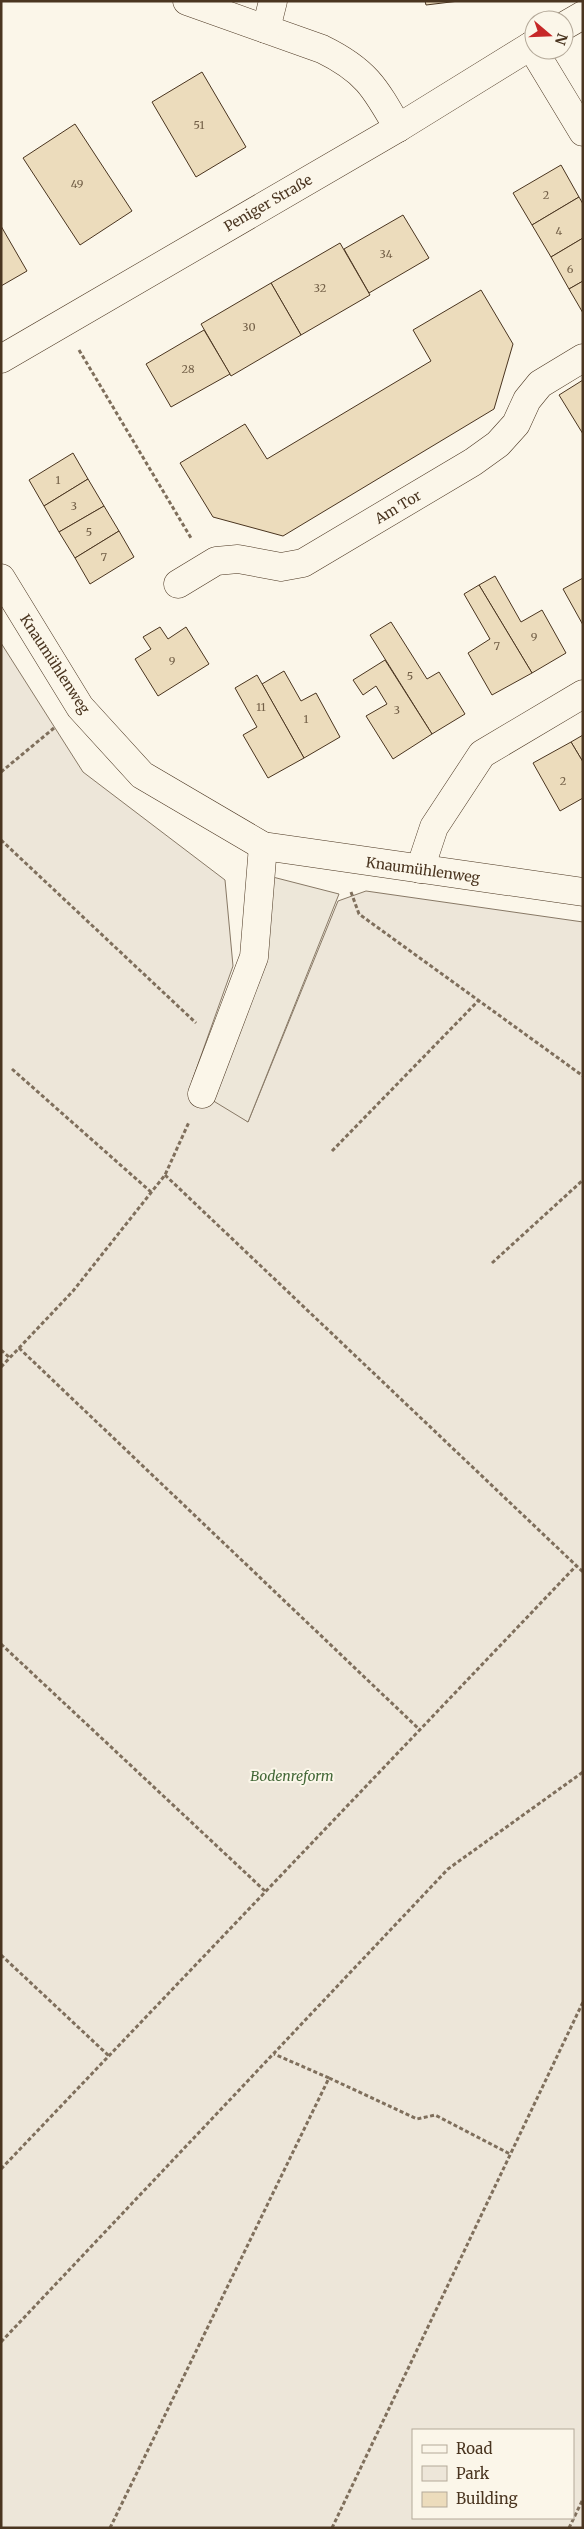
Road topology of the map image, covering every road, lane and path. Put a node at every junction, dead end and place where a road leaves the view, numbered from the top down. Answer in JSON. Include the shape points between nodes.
{"nodes":[{"id":1,"x":187,"y":1,"type":"edge"},
{"id":2,"x":273,"y":1,"type":"edge"},
{"id":3,"x":266,"y":29,"type":"junction"},
{"id":4,"x":524,"y":50,"type":"edge"},
{"id":5,"x":541,"y":60,"type":"edge"},
{"id":6,"x":398,"y":128,"type":"junction"},
{"id":7,"x":583,"y":132,"type":"edge"},
{"id":8,"x":62,"y":322,"type":"junction"},
{"id":9,"x":583,"y":358,"type":"edge"},
{"id":10,"x":1,"y":359,"type":"edge"},
{"id":11,"x":208,"y":566,"type":"junction"},
{"id":12,"x":1,"y":578,"type":"edge"},
{"id":13,"x":178,"y":584,"type":"dead end"},
{"id":14,"x":583,"y":694,"type":"edge"},
{"id":15,"x":80,"y":707,"type":"junction"},
{"id":16,"x":1,"y":772,"type":"edge"},
{"id":17,"x":1,"y":840,"type":"edge"},
{"id":18,"x":263,"y":846,"type":"junction"},
{"id":19,"x":340,"y":858,"type":"junction"},
{"id":20,"x":420,"y":869,"type":"junction"},
{"id":21,"x":583,"y":892,"type":"edge"},
{"id":22,"x":478,"y":1001,"type":"junction"},
{"id":23,"x":220,"y":1045,"type":"junction"},
{"id":24,"x":12,"y":1069,"type":"dead end"},
{"id":25,"x":583,"y":1076,"type":"edge"},
{"id":26,"x":202,"y":1094,"type":"joint"},
{"id":27,"x":332,"y":1151,"type":"dead end"},
{"id":28,"x":165,"y":1175,"type":"junction"},
{"id":29,"x":583,"y":1180,"type":"edge"},
{"id":30,"x":151,"y":1192,"type":"junction"},
{"id":31,"x":492,"y":1263,"type":"dead end"},
{"id":32,"x":19,"y":1348,"type":"junction"},
{"id":33,"x":1,"y":1350,"type":"edge"},
{"id":34,"x":10,"y":1358,"type":"junction"},
{"id":35,"x":1,"y":1367,"type":"edge"},
{"id":36,"x":576,"y":1566,"type":"junction"},
{"id":37,"x":583,"y":1572,"type":"edge"},
{"id":38,"x":1,"y":1644,"type":"edge"},
{"id":39,"x":420,"y":1730,"type":"junction"},
{"id":40,"x":583,"y":1772,"type":"edge"},
{"id":41,"x":266,"y":1892,"type":"junction"},
{"id":42,"x":1,"y":1955,"type":"edge"},
{"id":43,"x":583,"y":2002,"type":"edge"},
{"id":44,"x":274,"y":2054,"type":"junction"},
{"id":45,"x":109,"y":2056,"type":"junction"},
{"id":46,"x":328,"y":2078,"type":"junction"},
{"id":47,"x":510,"y":2154,"type":"junction"},
{"id":48,"x":1,"y":2169,"type":"edge"},
{"id":49,"x":1,"y":2342,"type":"edge"},
{"id":50,"x":583,"y":2500,"type":"edge"},
{"id":51,"x":574,"y":2518,"type":"edge"},
{"id":52,"x":110,"y":2528,"type":"edge"},
{"id":53,"x":332,"y":2528,"type":"edge"}],
"edges":[{"from":1,"to":3,"type":"street"},
{"from":2,"to":3,"type":"street"},
{"from":3,"to":6,"type":"street","via":[[322,49],[358,70],[380,96]]},
{"from":4,"to":6,"type":"street","name":"Peniger Straße"},
{"from":5,"to":7,"type":"street"},
{"from":6,"to":8,"type":"street","name":"Peniger Straße"},
{"from":8,"to":10,"type":"street","name":"Peniger Straße"},
{"from":8,"to":11,"type":"path"},
{"from":9,"to":11,"type":"street","name":"Am Tor","via":[[540,384],[527,400],[516,424],[498,444],[303,563],[281,567],[238,559],[216,561]]},
{"from":11,"to":13,"type":"street","name":"Am Tor"},
{"from":12,"to":15,"type":"street","name":"Knaumühlenweg"},
{"from":14,"to":20,"type":"street","via":[[482,754],[434,827]]},
{"from":15,"to":16,"type":"path"},
{"from":15,"to":18,"type":"street","name":"Knaumühlenweg","via":[[142,775]]},
{"from":17,"to":23,"type":"path"},
{"from":18,"to":19,"type":"street","name":"Knaumühlenweg"},
{"from":18,"to":23,"type":"street","via":[[254,957]]},
{"from":19,"to":20,"type":"street","name":"Knaumühlenweg"},
{"from":19,"to":22,"type":"path","via":[[359,914]]},
{"from":20,"to":21,"type":"street","name":"Knaumühlenweg"},
{"from":22,"to":25,"type":"path"},
{"from":22,"to":27,"type":"path"},
{"from":23,"to":26,"type":"street"},
{"from":24,"to":30,"type":"path"},
{"from":26,"to":28,"type":"path"},
{"from":28,"to":30,"type":"path"},
{"from":28,"to":36,"type":"path"},
{"from":29,"to":31,"type":"path"},
{"from":30,"to":32,"type":"path","via":[[73,1292]]},
{"from":32,"to":34,"type":"path"},
{"from":32,"to":39,"type":"path"},
{"from":33,"to":34,"type":"path"},
{"from":34,"to":35,"type":"path"},
{"from":36,"to":37,"type":"path"},
{"from":36,"to":39,"type":"path"},
{"from":38,"to":41,"type":"path"},
{"from":39,"to":41,"type":"path"},
{"from":40,"to":44,"type":"path","via":[[448,1869]]},
{"from":41,"to":45,"type":"path"},
{"from":42,"to":45,"type":"path"},
{"from":43,"to":47,"type":"path"},
{"from":44,"to":46,"type":"path"},
{"from":44,"to":49,"type":"path"},
{"from":45,"to":48,"type":"path"},
{"from":46,"to":47,"type":"path","via":[[417,2119],[435,2115]]},
{"from":46,"to":52,"type":"path"},
{"from":47,"to":53,"type":"path"},
{"from":50,"to":51,"type":"path"}]}
